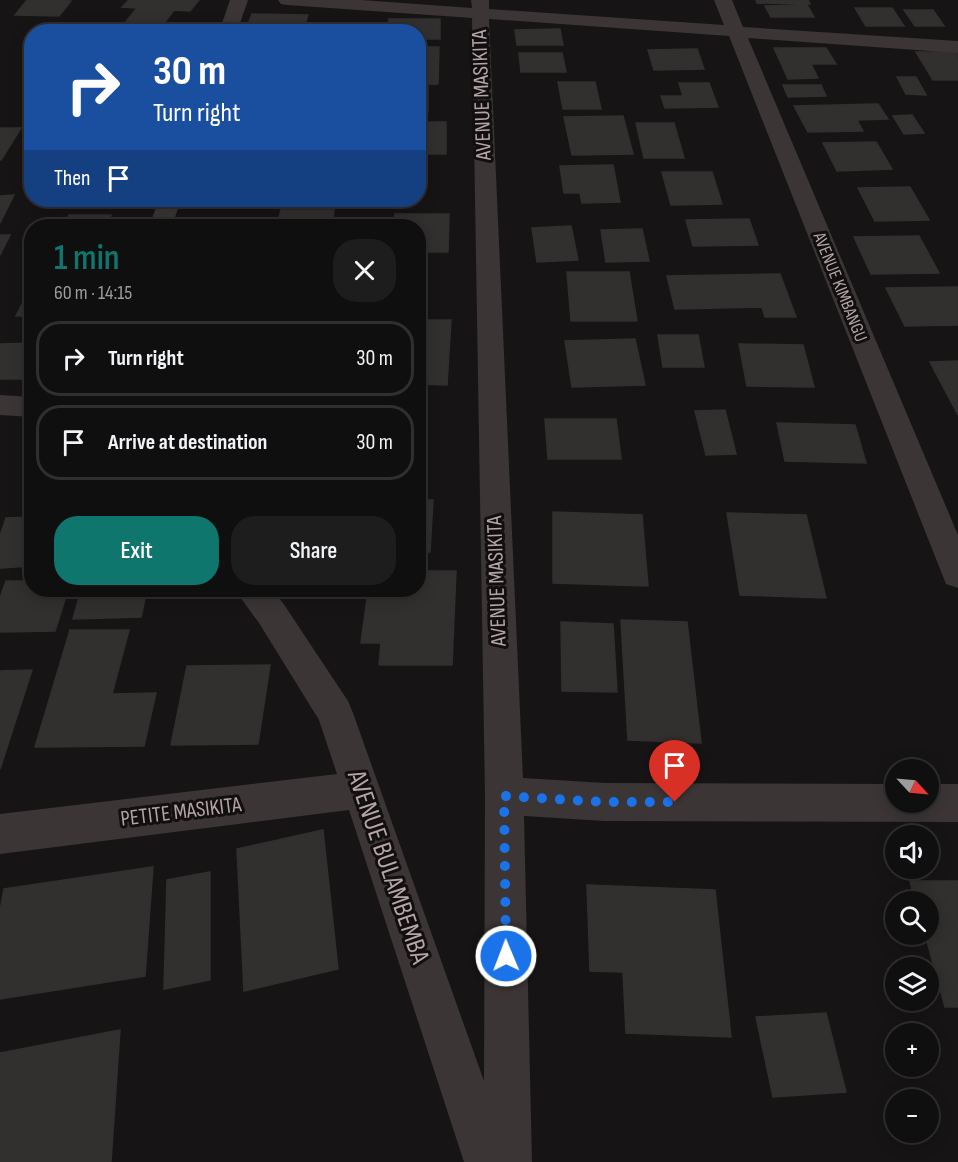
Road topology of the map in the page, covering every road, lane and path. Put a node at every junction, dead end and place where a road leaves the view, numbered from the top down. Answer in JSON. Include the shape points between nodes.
{"nodes":[{"id":1,"x":239,"y":0,"type":"edge"},
{"id":2,"x":287,"y":0,"type":"edge"},
{"id":3,"x":723,"y":0,"type":"edge"},
{"id":4,"x":480,"y":6,"type":"edge"},
{"id":5,"x":231,"y":24,"type":"edge"},
{"id":6,"x":736,"y":31,"type":"junction"},
{"id":7,"x":958,"y":47,"type":"edge"},
{"id":8,"x":0,"y":405,"type":"edge"},
{"id":9,"x":24,"y":406,"type":"edge"},
{"id":10,"x":958,"y":574,"type":"edge"},
{"id":11,"x":257,"y":597,"type":"edge"},
{"id":12,"x":361,"y":790,"type":"junction"},
{"id":13,"x":504,"y":796,"type":"junction"},
{"id":14,"x":958,"y":803,"type":"edge"},
{"id":15,"x":0,"y":834,"type":"edge"},
{"id":16,"x":488,"y":1162,"type":"edge"},
{"id":17,"x":508,"y":1162,"type":"edge"}],
"edges":[{"from":1,"to":5,"type":"street"},
{"from":2,"to":4,"type":"street"},
{"from":3,"to":6,"type":"street","name":"AVENUE KIMBANGU"},
{"from":4,"to":6,"type":"street"},
{"from":4,"to":13,"type":"street","name":"AVENUE MASIKITA"},
{"from":6,"to":7,"type":"street"},
{"from":6,"to":10,"type":"street","name":"AVENUE KIMBANGU"},
{"from":8,"to":9,"type":"street"},
{"from":11,"to":12,"type":"street","name":"AVENUE BULAMBEMBA","via":[[335,713]]},
{"from":12,"to":15,"type":"street","name":"PETITE MASIKITA"},
{"from":12,"to":16,"type":"street","name":"AVENUE BULAMBEMBA"},
{"from":13,"to":14,"type":"street","via":[[604,802]]},
{"from":13,"to":17,"type":"street","name":"AVENUE MASIKITA"}]}
